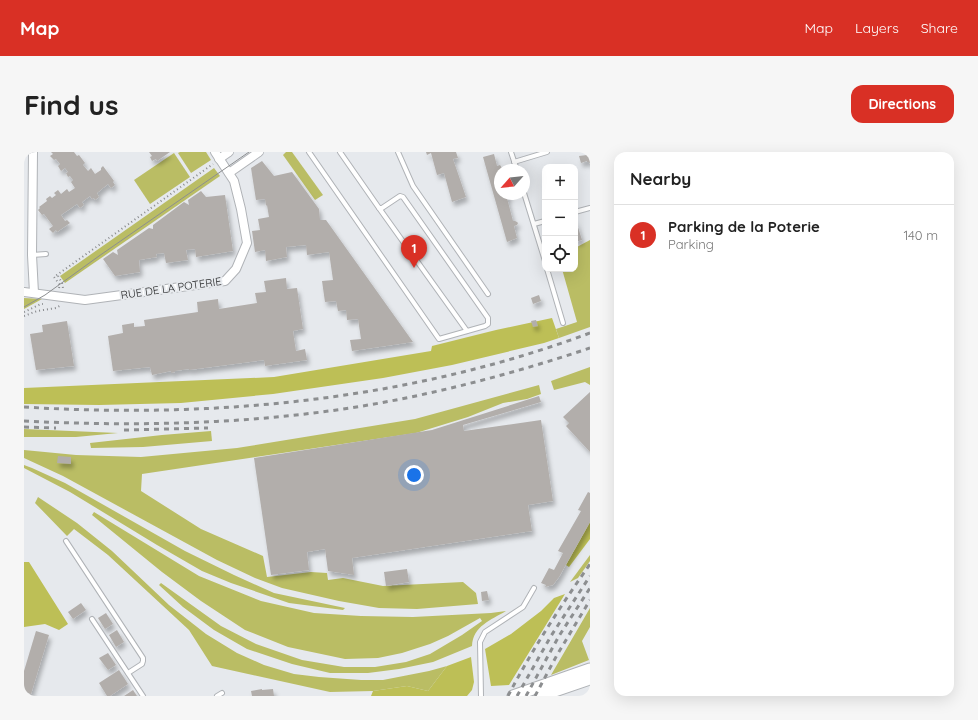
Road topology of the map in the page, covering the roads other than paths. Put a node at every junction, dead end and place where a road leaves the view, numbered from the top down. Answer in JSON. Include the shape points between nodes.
{"nodes":[{"id":1,"x":33,"y":152,"type":"edge"},
{"id":2,"x":229,"y":152,"type":"edge"},
{"id":3,"x":258,"y":152,"type":"edge"},
{"id":4,"x":309,"y":152,"type":"edge"},
{"id":5,"x":340,"y":152,"type":"edge"},
{"id":6,"x":398,"y":152,"type":"edge"},
{"id":7,"x":511,"y":152,"type":"edge"},
{"id":8,"x":547,"y":152,"type":"edge"},
{"id":9,"x":217,"y":156,"type":"edge"},
{"id":10,"x":514,"y":162,"type":"joint"},
{"id":11,"x":229,"y":173,"type":"junction"},
{"id":12,"x":526,"y":200,"type":"edge"},
{"id":13,"x":379,"y":208,"type":"junction"},
{"id":14,"x":590,"y":208,"type":"edge"},
{"id":15,"x":578,"y":211,"type":"edge"},
{"id":16,"x":542,"y":222,"type":"edge"},
{"id":17,"x":534,"y":224,"type":"junction"},
{"id":18,"x":542,"y":251,"type":"edge"},
{"id":19,"x":46,"y":254,"type":"dead end"},
{"id":20,"x":32,"y":255,"type":"junction"},
{"id":21,"x":548,"y":272,"type":"edge"},
{"id":22,"x":24,"y":292,"type":"edge"},
{"id":23,"x":34,"y":293,"type":"junction"},
{"id":24,"x":488,"y":294,"type":"dead end"},
{"id":25,"x":563,"y":322,"type":"dead end"},
{"id":26,"x":467,"y":331,"type":"junction"},
{"id":27,"x":66,"y":541,"type":"dead end"},
{"id":28,"x":534,"y":588,"type":"dead end"},
{"id":29,"x":92,"y":619,"type":"dead end"},
{"id":30,"x":590,"y":669,"type":"edge"},
{"id":31,"x":128,"y":673,"type":"junction"},
{"id":32,"x":590,"y":679,"type":"edge"},
{"id":33,"x":222,"y":693,"type":"dead end"},
{"id":34,"x":143,"y":696,"type":"edge"},
{"id":35,"x":217,"y":696,"type":"edge"},
{"id":36,"x":481,"y":696,"type":"edge"},
{"id":37,"x":513,"y":696,"type":"edge"},
{"id":38,"x":540,"y":696,"type":"edge"}],
"edges":[{"from":1,"to":20,"type":"street"},
{"from":2,"to":9,"type":"street"},
{"from":3,"to":11,"type":"street"},
{"from":4,"to":26,"type":"lane","via":[[439,339]]},
{"from":5,"to":13,"type":"lane"},
{"from":6,"to":24,"type":"lane","via":[[413,186]]},
{"from":7,"to":10,"type":"lane"},
{"from":8,"to":10,"type":"lane"},
{"from":9,"to":11,"type":"street","name":"RUE DE LA POTERIE"},
{"from":11,"to":23,"type":"street","name":"RUE DE LA POTERIE","via":[[234,180],[247,243],[236,269],[225,281],[85,300],[58,301]]},
{"from":12,"to":17,"type":"lane"},
{"from":13,"to":26,"type":"lane"},
{"from":13,"to":26,"type":"lane","via":[[400,196],[403,197],[488,318],[488,324],[485,326]]},
{"from":14,"to":15,"type":"lane"},
{"from":16,"to":17,"type":"lane"},
{"from":17,"to":18,"type":"lane"},
{"from":19,"to":20,"type":"lane"},
{"from":20,"to":23,"type":"street"},
{"from":21,"to":25,"type":"lane"},
{"from":22,"to":23,"type":"street","name":"RUE DE LA POTERIE"},
{"from":27,"to":31,"type":"lane","via":[[143,658],[142,664]]},
{"from":28,"to":36,"type":"lane","via":[[523,607],[485,632],[480,642]]},
{"from":29,"to":31,"type":"lane"},
{"from":30,"to":37,"type":"main road"},
{"from":31,"to":34,"type":"lane"},
{"from":32,"to":38,"type":"main road"},
{"from":33,"to":35,"type":"lane"}]}
